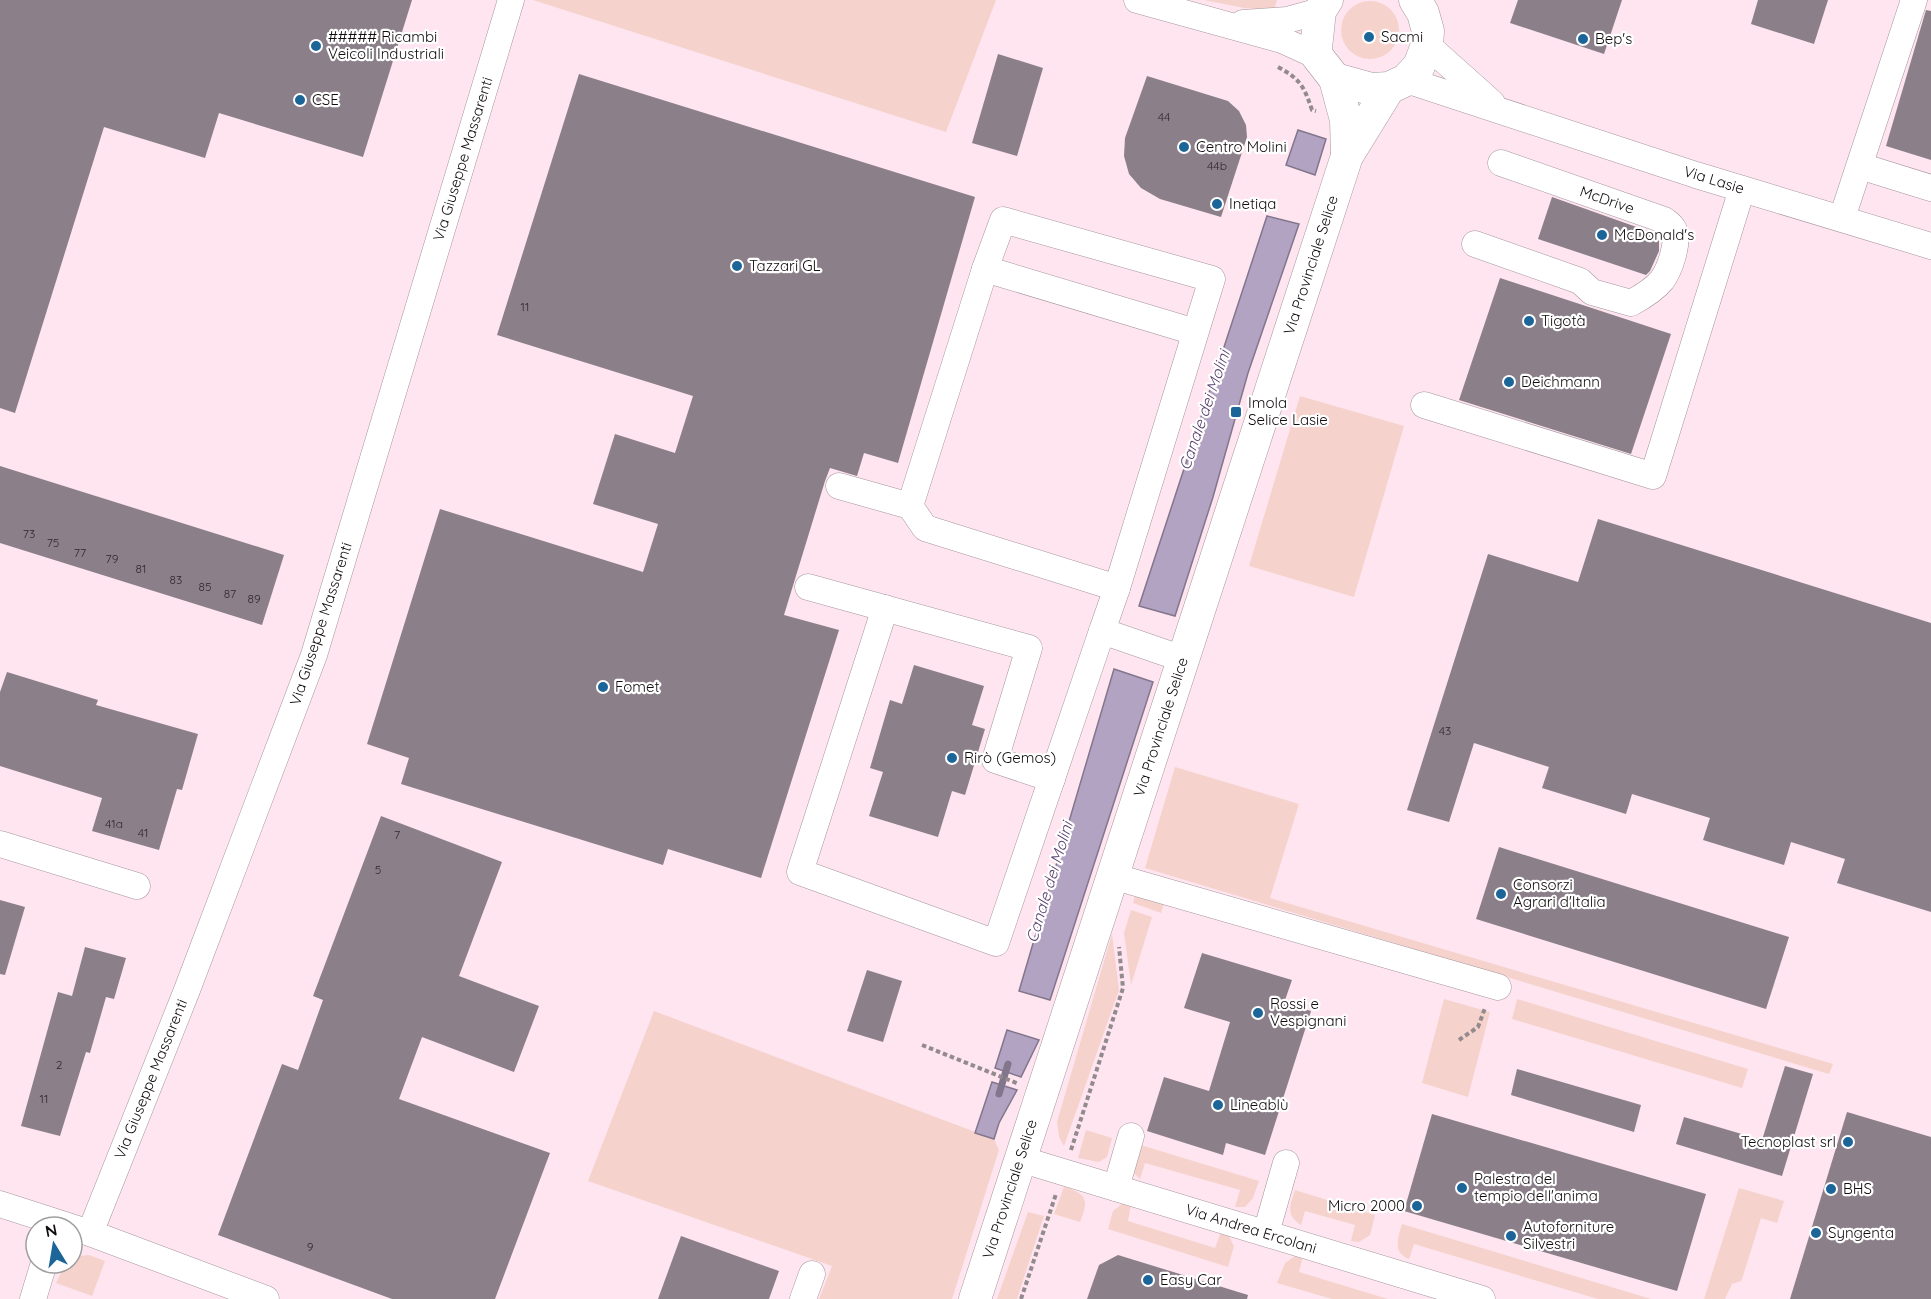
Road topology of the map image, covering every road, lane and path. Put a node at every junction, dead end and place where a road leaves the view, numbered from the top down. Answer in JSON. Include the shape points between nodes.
{"nodes":[{"id":1,"x":511,"y":0,"type":"edge"},
{"id":2,"x":1137,"y":0,"type":"edge"},
{"id":3,"x":1415,"y":0,"type":"edge"},
{"id":4,"x":1914,"y":0,"type":"edge"},
{"id":5,"x":1324,"y":5,"type":"edge"},
{"id":6,"x":1225,"y":24,"type":"junction"},
{"id":7,"x":1427,"y":45,"type":"junction"},
{"id":8,"x":1326,"y":67,"type":"junction"},
{"id":9,"x":1398,"y":84,"type":"junction"},
{"id":10,"x":1499,"y":109,"type":"junction"},
{"id":11,"x":1347,"y":156,"type":"junction"},
{"id":12,"x":1501,"y":163,"type":"dead end"},
{"id":13,"x":1860,"y":166,"type":"junction"},
{"id":14,"x":1931,"y":188,"type":"edge"},
{"id":15,"x":1742,"y":189,"type":"junction"},
{"id":16,"x":1842,"y":218,"type":"junction"},
{"id":17,"x":1475,"y":244,"type":"dead end"},
{"id":18,"x":1931,"y":246,"type":"edge"},
{"id":19,"x":985,"y":268,"type":"junction"},
{"id":20,"x":1196,"y":332,"type":"junction"},
{"id":21,"x":1424,"y":405,"type":"dead end"},
{"id":22,"x":839,"y":486,"type":"dead end"},
{"id":23,"x":910,"y":506,"type":"junction"},
{"id":24,"x":808,"y":587,"type":"dead end"},
{"id":25,"x":1117,"y":588,"type":"junction"},
{"id":26,"x":885,"y":608,"type":"junction"},
{"id":27,"x":1102,"y":631,"type":"junction"},
{"id":28,"x":1183,"y":659,"type":"junction"},
{"id":29,"x":1052,"y":779,"type":"junction"},
{"id":30,"x":0,"y":844,"type":"edge"},
{"id":31,"x":1112,"y":876,"type":"junction"},
{"id":32,"x":137,"y":886,"type":"dead end"},
{"id":33,"x":1118,"y":936,"type":"dead end"},
{"id":34,"x":1492,"y":997,"type":"joint"},
{"id":35,"x":1459,"y":1040,"type":"dead end"},
{"id":36,"x":922,"y":1045,"type":"dead end"},
{"id":37,"x":1021,"y":1085,"type":"dead end"},
{"id":38,"x":1131,"y":1136,"type":"dead end"},
{"id":39,"x":1020,"y":1159,"type":"junction"},
{"id":40,"x":1286,"y":1163,"type":"dead end"},
{"id":41,"x":1064,"y":1171,"type":"junction"},
{"id":42,"x":1116,"y":1188,"type":"junction"},
{"id":43,"x":0,"y":1204,"type":"edge"},
{"id":44,"x":30,"y":1215,"type":"edge"},
{"id":45,"x":84,"y":1231,"type":"edge"},
{"id":46,"x":90,"y":1233,"type":"junction"},
{"id":47,"x":1266,"y":1233,"type":"junction"},
{"id":48,"x":812,"y":1274,"type":"dead end"},
{"id":49,"x":40,"y":1275,"type":"edge"},
{"id":50,"x":33,"y":1299,"type":"edge"},
{"id":51,"x":267,"y":1299,"type":"edge"},
{"id":52,"x":803,"y":1299,"type":"edge"},
{"id":53,"x":975,"y":1299,"type":"edge"},
{"id":54,"x":1021,"y":1299,"type":"edge"},
{"id":55,"x":1482,"y":1299,"type":"edge"}],
"edges":[{"from":1,"to":46,"type":"street","name":"Via Giuseppe Massarenti","via":[[314,655]]},
{"from":2,"to":6,"type":"street"},
{"from":3,"to":7,"type":"main road","via":[[1424,13]]},
{"from":4,"to":13,"type":"street"},
{"from":5,"to":6,"type":"street","via":[[1287,20]]},
{"from":5,"to":8,"type":"main road","name":"Via Provinciale Selice","via":[[1316,48]]},
{"from":6,"to":8,"type":"street","via":[[1282,40]]},
{"from":7,"to":9,"type":"main road","name":"Via Provinciale Selice","via":[[1419,66]]},
{"from":7,"to":10,"type":"street","name":"Via Lasie"},
{"from":8,"to":9,"type":"main road","via":[[1371,89]]},
{"from":8,"to":11,"type":"main road","name":"Via Provinciale Selice","via":[[1346,120]]},
{"from":9,"to":10,"type":"street","name":"Via Lasie"},
{"from":9,"to":11,"type":"main road","name":"Via Provinciale Selice"},
{"from":10,"to":15,"type":"street","name":"Via Lasie"},
{"from":11,"to":28,"type":"main road","name":"Via Provinciale Selice"},
{"from":12,"to":17,"type":"street","name":"McDrive","via":[[1664,220],[1673,226],[1676,237],[1671,260],[1662,279],[1631,303],[1592,292],[1580,280]]},
{"from":13,"to":14,"type":"street"},
{"from":13,"to":16,"type":"street"},
{"from":15,"to":16,"type":"street","name":"Via Lasie"},
{"from":15,"to":21,"type":"street","via":[[1653,476]]},
{"from":16,"to":18,"type":"street","name":"Via Lasie"},
{"from":19,"to":20,"type":"street"},
{"from":19,"to":20,"type":"street","via":[[1003,220],[1212,279]]},
{"from":19,"to":23,"type":"street"},
{"from":20,"to":25,"type":"street"},
{"from":22,"to":23,"type":"street"},
{"from":23,"to":25,"type":"street","via":[[925,528]]},
{"from":24,"to":26,"type":"street"},
{"from":25,"to":27,"type":"street"},
{"from":26,"to":29,"type":"street","via":[[1029,648],[995,760]]},
{"from":26,"to":29,"type":"street","via":[[800,872],[996,943]]},
{"from":27,"to":28,"type":"street"},
{"from":27,"to":29,"type":"street"},
{"from":28,"to":31,"type":"main road","name":"Via Provinciale Selice"},
{"from":30,"to":32,"type":"street"},
{"from":31,"to":34,"type":"street"},
{"from":31,"to":39,"type":"main road","name":"Via Provinciale Selice"},
{"from":33,"to":41,"type":"path","via":[[1123,988]]},
{"from":34,"to":35,"type":"path","via":[[1478,1026]]},
{"from":36,"to":37,"type":"path"},
{"from":38,"to":42,"type":"street"},
{"from":39,"to":41,"type":"street","name":"Via Andrea Ercolani"},
{"from":39,"to":53,"type":"main road","name":"Via Provinciale Selice"},
{"from":40,"to":47,"type":"street"},
{"from":41,"to":42,"type":"street","name":"Via Andrea Ercolani"},
{"from":41,"to":54,"type":"path"},
{"from":42,"to":47,"type":"street","name":"Via Andrea Ercolani"},
{"from":43,"to":44,"type":"street"},
{"from":45,"to":46,"type":"street"},
{"from":46,"to":51,"type":"street"},
{"from":47,"to":55,"type":"street","name":"Via Andrea Ercolani"},
{"from":48,"to":52,"type":"street"},
{"from":49,"to":50,"type":"street"}]}
